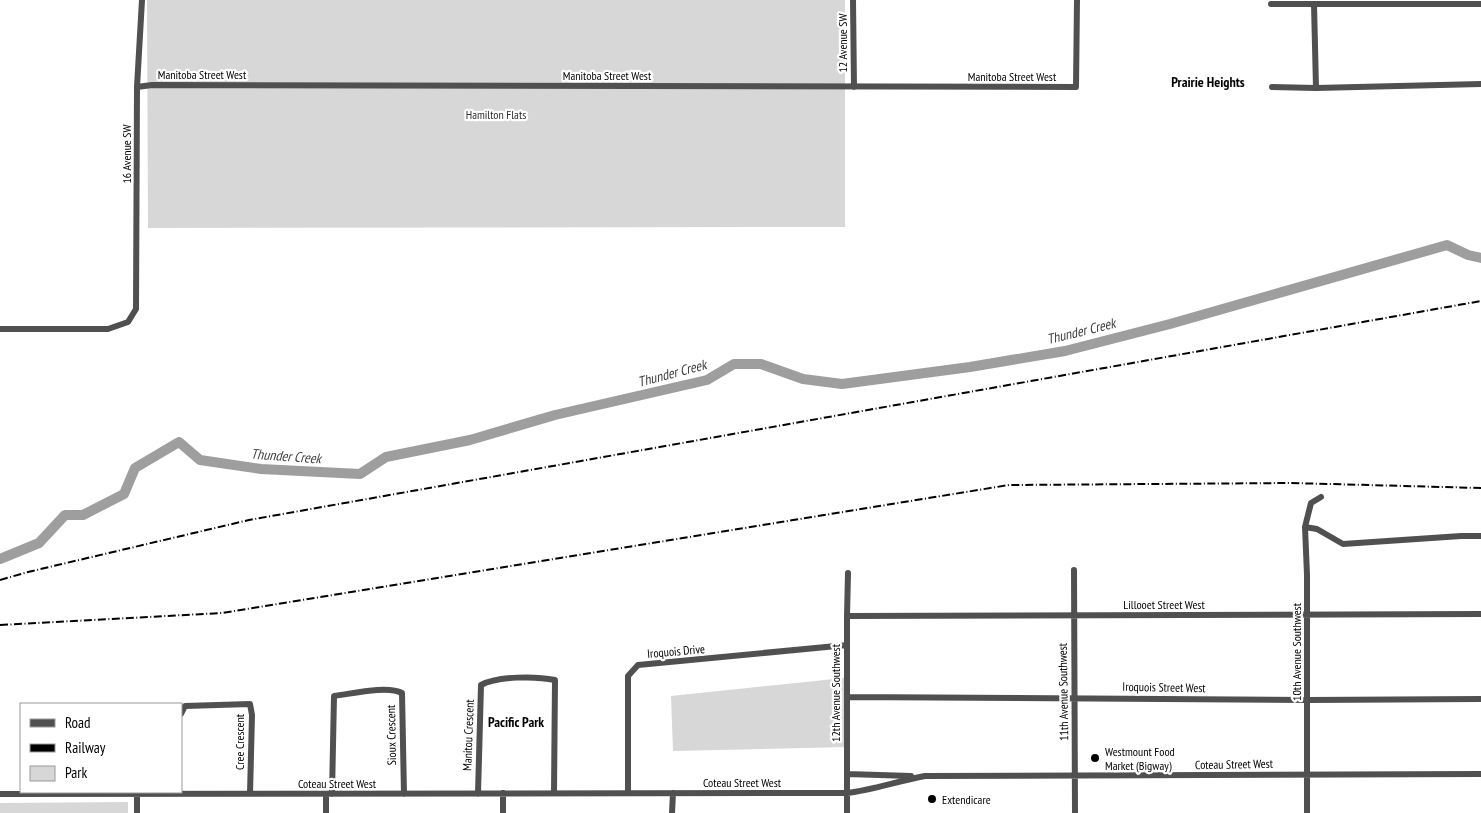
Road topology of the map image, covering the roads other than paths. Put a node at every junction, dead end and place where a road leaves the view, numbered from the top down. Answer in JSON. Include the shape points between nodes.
{"nodes":[{"id":1,"x":142,"y":0,"type":"edge"},
{"id":2,"x":853,"y":0,"type":"edge"},
{"id":3,"x":1077,"y":0,"type":"edge"},
{"id":4,"x":1270,"y":4,"type":"dead end"},
{"id":5,"x":1314,"y":4,"type":"junction"},
{"id":6,"x":1481,"y":4,"type":"edge"},
{"id":7,"x":1481,"y":84,"type":"edge"},
{"id":8,"x":137,"y":87,"type":"junction"},
{"id":9,"x":854,"y":87,"type":"junction"},
{"id":10,"x":1272,"y":87,"type":"dead end"},
{"id":11,"x":1316,"y":88,"type":"junction"},
{"id":12,"x":0,"y":329,"type":"edge"},
{"id":13,"x":1321,"y":497,"type":"dead end"},
{"id":14,"x":1305,"y":527,"type":"junction"},
{"id":15,"x":1481,"y":536,"type":"edge"},
{"id":16,"x":1074,"y":570,"type":"dead end"},
{"id":17,"x":848,"y":573,"type":"dead end"},
{"id":18,"x":1481,"y":614,"type":"edge"},
{"id":19,"x":1074,"y":615,"type":"junction"},
{"id":20,"x":1307,"y":615,"type":"junction"},
{"id":21,"x":847,"y":616,"type":"junction"},
{"id":22,"x":847,"y":645,"type":"junction"},
{"id":23,"x":847,"y":697,"type":"junction"},
{"id":24,"x":1074,"y":698,"type":"junction"},
{"id":25,"x":1308,"y":700,"type":"junction"},
{"id":26,"x":1481,"y":700,"type":"edge"},
{"id":27,"x":182,"y":712,"type":"edge"},
{"id":28,"x":847,"y":774,"type":"junction"},
{"id":29,"x":1308,"y":774,"type":"junction"},
{"id":30,"x":1481,"y":774,"type":"edge"},
{"id":31,"x":925,"y":776,"type":"junction"},
{"id":32,"x":1075,"y":776,"type":"junction"},
{"id":33,"x":181,"y":793,"type":"edge"},
{"id":34,"x":554,"y":793,"type":"junction"},
{"id":35,"x":672,"y":793,"type":"junction"},
{"id":36,"x":847,"y":793,"type":"junction"},
{"id":37,"x":0,"y":794,"type":"edge"},
{"id":38,"x":137,"y":794,"type":"junction"},
{"id":39,"x":250,"y":794,"type":"junction"},
{"id":40,"x":329,"y":794,"type":"junction"},
{"id":41,"x":404,"y":794,"type":"junction"},
{"id":42,"x":478,"y":794,"type":"junction"},
{"id":43,"x":503,"y":794,"type":"junction"},
{"id":44,"x":628,"y":794,"type":"junction"},
{"id":45,"x":137,"y":813,"type":"edge"},
{"id":46,"x":326,"y":813,"type":"edge"},
{"id":47,"x":503,"y":813,"type":"edge"},
{"id":48,"x":672,"y":813,"type":"edge"},
{"id":49,"x":847,"y":813,"type":"edge"},
{"id":50,"x":1075,"y":813,"type":"edge"},
{"id":51,"x":1306,"y":813,"type":"edge"}],
"edges":[{"from":1,"to":8,"type":"street","name":"16 Avenue SW"},
{"from":2,"to":9,"type":"street","name":"12 Avenue SW"},
{"from":3,"to":9,"type":"street","name":"Manitoba Street West","via":[[1076,87]]},
{"from":4,"to":5,"type":"street"},
{"from":5,"to":6,"type":"street"},
{"from":5,"to":11,"type":"street"},
{"from":7,"to":11,"type":"street"},
{"from":8,"to":9,"type":"street","name":"Manitoba Street West"},
{"from":8,"to":12,"type":"street","name":"16 Avenue SW","via":[[136,309],[128,322],[108,329]]},
{"from":10,"to":11,"type":"street"},
{"from":13,"to":14,"type":"street","name":"10th Avenue Southwest","via":[[1311,503]]},
{"from":14,"to":15,"type":"street","via":[[1317,529],[1343,544]]},
{"from":14,"to":20,"type":"street","name":"10th Avenue Southwest"},
{"from":16,"to":19,"type":"street","name":"11th Avenue Southwest"},
{"from":17,"to":21,"type":"street","name":"12th Avenue Southwest"},
{"from":18,"to":20,"type":"street","name":"Lillooet Street West"},
{"from":19,"to":20,"type":"street","name":"Lillooet Street West"},
{"from":19,"to":21,"type":"street","name":"Lillooet Street West"},
{"from":19,"to":24,"type":"street","name":"11th Avenue Southwest"},
{"from":20,"to":25,"type":"street","name":"10th Avenue Southwest"},
{"from":21,"to":22,"type":"street","name":"12th Avenue Southwest"},
{"from":22,"to":23,"type":"street","name":"12th Avenue Southwest"},
{"from":22,"to":44,"type":"street","name":"Iroquois Drive","via":[[638,666],[628,676]]},
{"from":23,"to":24,"type":"street","name":"Iroquois Street West"},
{"from":23,"to":28,"type":"street","name":"12th Avenue Southwest"},
{"from":24,"to":25,"type":"street","name":"Iroquois Street West"},
{"from":24,"to":32,"type":"street","name":"11th Avenue Southwest"},
{"from":25,"to":26,"type":"street","name":"Iroquois Street West"},
{"from":25,"to":29,"type":"street","name":"10th Avenue Southwest"},
{"from":27,"to":39,"type":"street","name":"Cree Crescent","via":[[185,706],[250,704]]},
{"from":28,"to":31,"type":"street"},
{"from":28,"to":36,"type":"street","name":"12th Avenue Southwest"},
{"from":29,"to":30,"type":"street","name":"Coteau Street West"},
{"from":29,"to":32,"type":"street","name":"Coteau Street West"},
{"from":29,"to":51,"type":"street","name":"10th Avenue Southwest"},
{"from":31,"to":32,"type":"street","name":"Coteau Street West"},
{"from":31,"to":36,"type":"street","name":"Coteau Street West"},
{"from":32,"to":50,"type":"street","name":"11th Avenue Southwest"},
{"from":33,"to":38,"type":"street","name":"Coteau Street West"},
{"from":33,"to":39,"type":"street","name":"Coteau Street West"},
{"from":34,"to":42,"type":"street","name":"Manitou Crescent","via":[[555,680],[542,677],[489,681],[481,685]]},
{"from":34,"to":43,"type":"street","name":"Coteau Street West"},
{"from":34,"to":44,"type":"street","name":"Coteau Street West"},
{"from":35,"to":36,"type":"street","name":"Coteau Street West"},
{"from":35,"to":44,"type":"street","name":"Coteau Street West"},
{"from":35,"to":48,"type":"street"},
{"from":36,"to":49,"type":"street","name":"12th Avenue Southwest"},
{"from":37,"to":38,"type":"street","name":"Coteau Street West"},
{"from":38,"to":45,"type":"street"},
{"from":39,"to":40,"type":"street","name":"Coteau Street West"},
{"from":40,"to":41,"type":"street","name":"Coteau Street West"},
{"from":40,"to":41,"type":"street","name":"Sioux Crescent","via":[[334,696],[396,690],[402,693]]},
{"from":40,"to":46,"type":"street"},
{"from":41,"to":42,"type":"street","name":"Coteau Street West"},
{"from":42,"to":43,"type":"street","name":"Coteau Street West"},
{"from":43,"to":47,"type":"street"}]}
